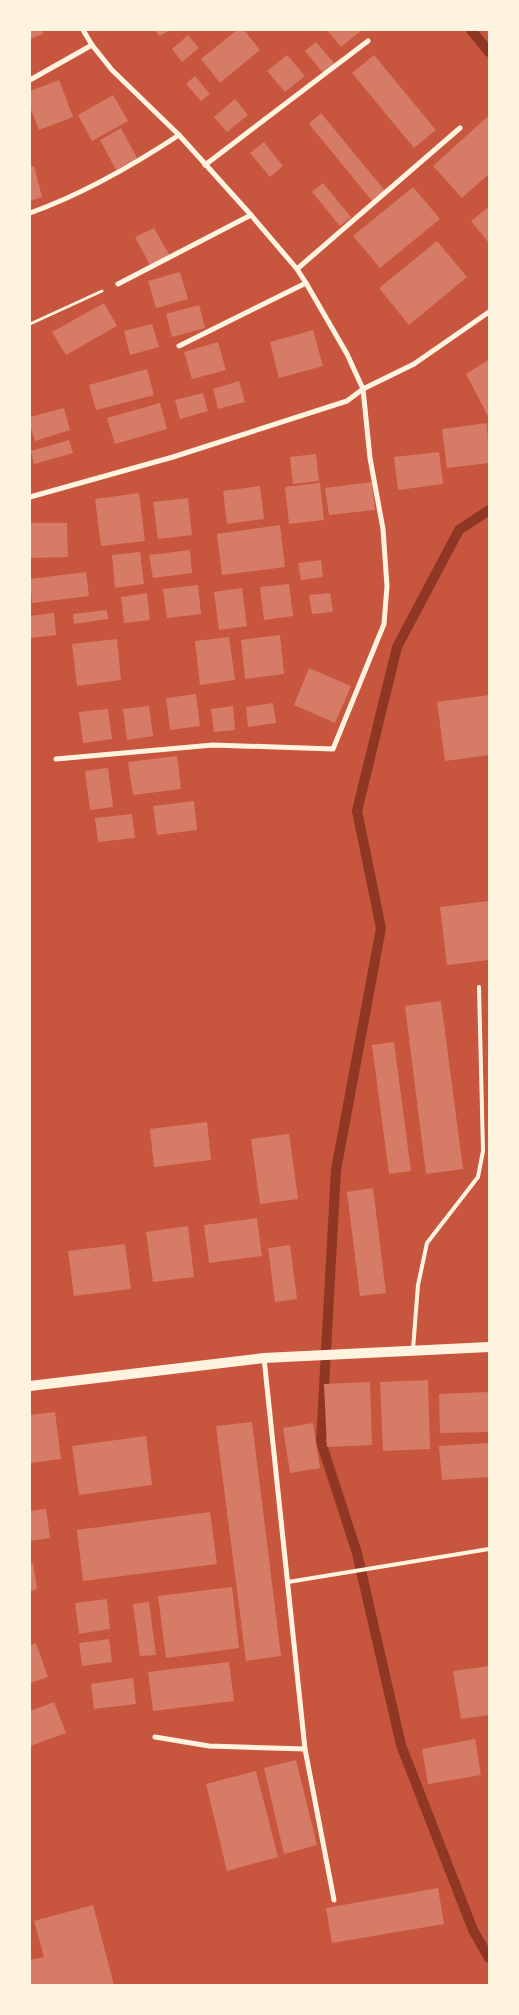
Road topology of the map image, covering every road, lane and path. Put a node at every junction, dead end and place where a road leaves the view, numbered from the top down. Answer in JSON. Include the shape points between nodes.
{"nodes":[{"id":1,"x":83,"y":30,"type":"edge"},
{"id":2,"x":368,"y":41,"type":"dead end"},
{"id":3,"x":92,"y":45,"type":"junction"},
{"id":4,"x":30,"y":80,"type":"edge"},
{"id":5,"x":460,"y":128,"type":"dead end"},
{"id":6,"x":179,"y":135,"type":"junction"},
{"id":7,"x":205,"y":165,"type":"junction"},
{"id":8,"x":30,"y":213,"type":"edge"},
{"id":9,"x":251,"y":215,"type":"junction"},
{"id":10,"x":297,"y":269,"type":"junction"},
{"id":11,"x":306,"y":282,"type":"junction"},
{"id":12,"x":118,"y":284,"type":"joint"},
{"id":13,"x":489,"y":312,"type":"edge"},
{"id":14,"x":30,"y":324,"type":"edge"},
{"id":15,"x":178,"y":346,"type":"dead end"},
{"id":16,"x":363,"y":389,"type":"junction"},
{"id":17,"x":30,"y":497,"type":"edge"},
{"id":18,"x":56,"y":759,"type":"dead end"},
{"id":19,"x":479,"y":988,"type":"dead end"},
{"id":20,"x":489,"y":1347,"type":"edge"},
{"id":21,"x":413,"y":1351,"type":"junction"},
{"id":22,"x":264,"y":1358,"type":"junction"},
{"id":23,"x":30,"y":1386,"type":"edge"},
{"id":24,"x":489,"y":1549,"type":"edge"},
{"id":25,"x":288,"y":1582,"type":"junction"},
{"id":26,"x":154,"y":1737,"type":"dead end"},
{"id":27,"x":306,"y":1749,"type":"junction"},
{"id":28,"x":334,"y":1900,"type":"dead end"}],
"edges":[{"from":1,"to":3,"type":"street"},
{"from":2,"to":7,"type":"street"},
{"from":3,"to":4,"type":"street"},
{"from":3,"to":6,"type":"street","via":[[112,70]]},
{"from":5,"to":10,"type":"street"},
{"from":6,"to":7,"type":"street"},
{"from":6,"to":8,"type":"street","via":[[95,184]]},
{"from":7,"to":9,"type":"street"},
{"from":9,"to":10,"type":"street"},
{"from":9,"to":12,"type":"street"},
{"from":10,"to":11,"type":"street"},
{"from":11,"to":15,"type":"street"},
{"from":11,"to":16,"type":"street"},
{"from":12,"to":14,"type":"path"},
{"from":13,"to":16,"type":"street","via":[[414,364]]},
{"from":16,"to":17,"type":"street","via":[[347,401],[182,455]]},
{"from":16,"to":18,"type":"street","via":[[370,458],[383,529],[387,586],[384,624],[334,749],[213,745]]},
{"from":19,"to":21,"type":"lane","via":[[483,1151],[478,1177],[427,1243],[418,1285]]},
{"from":20,"to":21,"type":"main road"},
{"from":21,"to":22,"type":"main road"},
{"from":22,"to":23,"type":"main road"},
{"from":22,"to":25,"type":"street"},
{"from":24,"to":25,"type":"lane"},
{"from":25,"to":27,"type":"street"},
{"from":26,"to":27,"type":"street","via":[[209,1746]]},
{"from":27,"to":28,"type":"street"}]}
